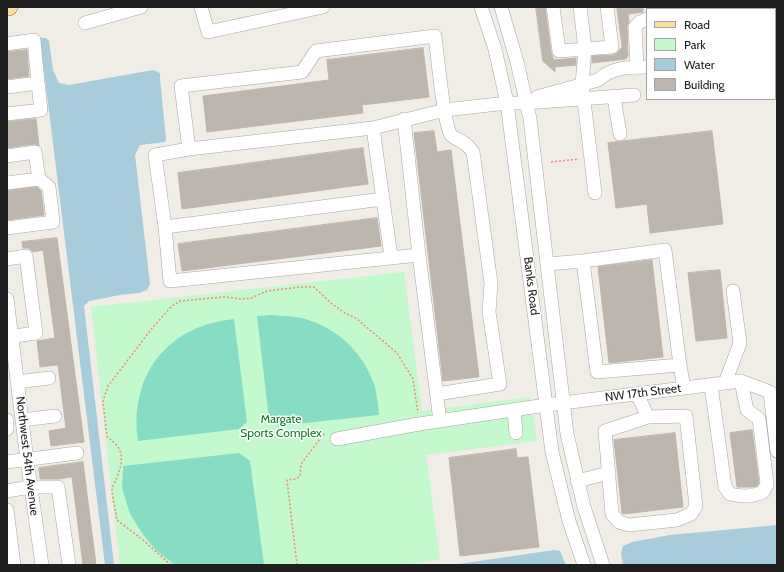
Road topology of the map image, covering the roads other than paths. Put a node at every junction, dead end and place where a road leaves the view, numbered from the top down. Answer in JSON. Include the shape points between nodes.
{"nodes":[{"id":1,"x":141,"y":7,"type":"edge"},
{"id":2,"x":201,"y":7,"type":"edge"},
{"id":3,"x":323,"y":7,"type":"edge"},
{"id":4,"x":481,"y":7,"type":"edge"},
{"id":5,"x":502,"y":7,"type":"edge"},
{"id":6,"x":554,"y":7,"type":"edge"},
{"id":7,"x":580,"y":7,"type":"edge"},
{"id":8,"x":607,"y":7,"type":"edge"},
{"id":9,"x":646,"y":19,"type":"edge"},
{"id":10,"x":85,"y":23,"type":"dead end"},
{"id":11,"x":7,"y":44,"type":"edge"},
{"id":12,"x":585,"y":49,"type":"junction"},
{"id":13,"x":642,"y":67,"type":"edge"},
{"id":14,"x":38,"y":83,"type":"junction"},
{"id":15,"x":582,"y":84,"type":"junction"},
{"id":16,"x":7,"y":87,"type":"edge"},
{"id":17,"x":634,"y":95,"type":"dead end"},
{"id":18,"x":614,"y":97,"type":"junction"},
{"id":19,"x":584,"y":99,"type":"junction"},
{"id":20,"x":507,"y":103,"type":"junction"},
{"id":21,"x":526,"y":103,"type":"junction"},
{"id":22,"x":445,"y":110,"type":"junction"},
{"id":23,"x":7,"y":114,"type":"edge"},
{"id":24,"x":404,"y":119,"type":"junction"},
{"id":25,"x":373,"y":128,"type":"junction"},
{"id":26,"x":620,"y":134,"type":"dead end"},
{"id":27,"x":189,"y":149,"type":"junction"},
{"id":28,"x":7,"y":156,"type":"edge"},
{"id":29,"x":39,"y":179,"type":"junction"},
{"id":30,"x":7,"y":183,"type":"edge"},
{"id":31,"x":596,"y":192,"type":"dead end"},
{"id":32,"x":383,"y":199,"type":"junction"},
{"id":33,"x":165,"y":227,"type":"junction"},
{"id":34,"x":7,"y":228,"type":"edge"},
{"id":35,"x":419,"y":255,"type":"junction"},
{"id":36,"x":391,"y":258,"type":"junction"},
{"id":37,"x":7,"y":259,"type":"edge"},
{"id":38,"x":583,"y":260,"type":"junction"},
{"id":39,"x":547,"y":264,"type":"junction"},
{"id":40,"x":733,"y":291,"type":"dead end"},
{"id":41,"x":7,"y":299,"type":"edge"},
{"id":42,"x":9,"y":337,"type":"edge"},
{"id":43,"x":680,"y":365,"type":"junction"},
{"id":44,"x":11,"y":367,"type":"edge"},
{"id":45,"x":49,"y":378,"type":"dead end"},
{"id":46,"x":741,"y":381,"type":"junction"},
{"id":47,"x":17,"y":382,"type":"junction"},
{"id":48,"x":725,"y":383,"type":"junction"},
{"id":49,"x":711,"y":385,"type":"junction"},
{"id":50,"x":684,"y":388,"type":"junction"},
{"id":51,"x":774,"y":392,"type":"edge"},
{"id":52,"x":437,"y":394,"type":"junction"},
{"id":53,"x":637,"y":394,"type":"junction"},
{"id":54,"x":563,"y":402,"type":"junction"},
{"id":55,"x":546,"y":405,"type":"junction"},
{"id":56,"x":514,"y":410,"type":"junction"},
{"id":57,"x":56,"y":416,"type":"dead end"},
{"id":58,"x":648,"y":417,"type":"junction"},
{"id":59,"x":7,"y":420,"type":"edge"},
{"id":60,"x":22,"y":420,"type":"junction"},
{"id":61,"x":440,"y":421,"type":"junction"},
{"id":62,"x":7,"y":429,"type":"edge"},
{"id":63,"x":516,"y":433,"type":"dead end"},
{"id":64,"x":334,"y":436,"type":"road end"},
{"id":65,"x":777,"y":451,"type":"edge"},
{"id":66,"x":77,"y":453,"type":"dead end"},
{"id":67,"x":27,"y":460,"type":"junction"},
{"id":68,"x":7,"y":462,"type":"edge"},
{"id":69,"x":609,"y":473,"type":"junction"},
{"id":70,"x":577,"y":481,"type":"junction"},
{"id":71,"x":30,"y":487,"type":"junction"},
{"id":72,"x":7,"y":490,"type":"edge"},
{"id":73,"x":7,"y":510,"type":"edge"},
{"id":74,"x":14,"y":565,"type":"edge"},
{"id":75,"x":42,"y":565,"type":"edge"},
{"id":76,"x":69,"y":565,"type":"edge"},
{"id":77,"x":584,"y":565,"type":"edge"},
{"id":78,"x":603,"y":565,"type":"edge"}],
"edges":[{"from":1,"to":10,"type":"street"},
{"from":2,"to":3,"type":"street","via":[[208,32]]},
{"from":4,"to":20,"type":"street","name":"Banks Road","via":[[496,54]]},
{"from":5,"to":21,"type":"street","name":"Banks Road"},
{"from":6,"to":12,"type":"street","via":[[559,51]]},
{"from":7,"to":12,"type":"street"},
{"from":8,"to":12,"type":"street","via":[[612,47]]},
{"from":9,"to":13,"type":"street","via":[[635,27]]},
{"from":11,"to":14,"type":"street","via":[[34,40]]},
{"from":12,"to":15,"type":"street"},
{"from":13,"to":15,"type":"street","via":[[613,70],[598,80]]},
{"from":14,"to":16,"type":"street"},
{"from":14,"to":23,"type":"street","via":[[41,110]]},
{"from":15,"to":19,"type":"street"},
{"from":15,"to":21,"type":"street","via":[[531,98]]},
{"from":17,"to":18,"type":"street"},
{"from":18,"to":19,"type":"street"},
{"from":18,"to":26,"type":"street"},
{"from":19,"to":21,"type":"street"},
{"from":19,"to":31,"type":"street"},
{"from":20,"to":21,"type":"street"},
{"from":20,"to":22,"type":"street"},
{"from":20,"to":55,"type":"street","name":"Banks Road"},
{"from":21,"to":39,"type":"street","name":"Banks Road"},
{"from":22,"to":24,"type":"street"},
{"from":22,"to":27,"type":"street","via":[[435,36],[316,51],[302,72],[181,86]]},
{"from":22,"to":52,"type":"street","via":[[451,134],[473,152],[491,283],[489,312],[500,384]]},
{"from":24,"to":25,"type":"street"},
{"from":24,"to":35,"type":"street"},
{"from":25,"to":27,"type":"street"},
{"from":25,"to":32,"type":"street"},
{"from":27,"to":33,"type":"street","via":[[155,155]]},
{"from":28,"to":29,"type":"street","via":[[35,152]]},
{"from":29,"to":30,"type":"street"},
{"from":29,"to":34,"type":"street","via":[[48,187],[53,222]]},
{"from":32,"to":33,"type":"street"},
{"from":32,"to":36,"type":"street"},
{"from":33,"to":36,"type":"street","via":[[170,281]]},
{"from":35,"to":36,"type":"street"},
{"from":35,"to":52,"type":"street"},
{"from":37,"to":42,"type":"street","via":[[26,256],[36,333]]},
{"from":38,"to":39,"type":"street"},
{"from":38,"to":43,"type":"street","via":[[597,372]]},
{"from":38,"to":43,"type":"street","via":[[665,250]]},
{"from":39,"to":54,"type":"street","name":"Banks Road"},
{"from":40,"to":48,"type":"street","via":[[740,343]]},
{"from":41,"to":42,"type":"street","name":"Northwest 54th Avenue"},
{"from":42,"to":44,"type":"street","name":"Northwest 54th Avenue"},
{"from":43,"to":50,"type":"street"},
{"from":44,"to":47,"type":"street","name":"Northwest 54th Avenue"},
{"from":45,"to":47,"type":"street"},
{"from":46,"to":48,"type":"street","name":"NW 17th Street"},
{"from":46,"to":49,"type":"street","via":[[747,410],[759,419],[767,484],[764,492],[754,496],[740,497],[730,494],[725,487]]},
{"from":46,"to":51,"type":"street"},
{"from":47,"to":60,"type":"street","name":"Northwest 54th Avenue"},
{"from":48,"to":49,"type":"street","name":"NW 17th Street"},
{"from":49,"to":50,"type":"street","name":"NW 17th Street"},
{"from":50,"to":53,"type":"street","name":"NW 17th Street"},
{"from":51,"to":65,"type":"street"},
{"from":52,"to":61,"type":"street"},
{"from":53,"to":54,"type":"street","name":"NW 17th Street"},
{"from":53,"to":58,"type":"street"},
{"from":54,"to":55,"type":"street","name":"NW 17th Street"},
{"from":54,"to":70,"type":"street","name":"Banks Road"},
{"from":55,"to":56,"type":"street","name":"NW 17th Street"},
{"from":55,"to":77,"type":"street","name":"Banks Road","via":[[560,487]]},
{"from":56,"to":61,"type":"street","name":"NW 17th Street"},
{"from":56,"to":63,"type":"street"},
{"from":57,"to":60,"type":"street"},
{"from":58,"to":69,"type":"street","via":[[605,431]]},
{"from":58,"to":69,"type":"street","via":[[686,416],[696,506],[690,514],[677,520],[629,525],[619,522],[612,514]]},
{"from":59,"to":62,"type":"street"},
{"from":60,"to":67,"type":"street","name":"Northwest 54th Avenue"},
{"from":61,"to":64,"type":"street","name":"NW 17th Street"},
{"from":66,"to":67,"type":"street"},
{"from":67,"to":68,"type":"street"},
{"from":67,"to":71,"type":"street","name":"Northwest 54th Avenue"},
{"from":69,"to":70,"type":"street"},
{"from":70,"to":78,"type":"street","name":"Banks Road"},
{"from":71,"to":72,"type":"street"},
{"from":71,"to":75,"type":"street","name":"Northwest 54th Avenue"},
{"from":71,"to":76,"type":"street","via":[[58,487]]},
{"from":73,"to":74,"type":"street"}]}
